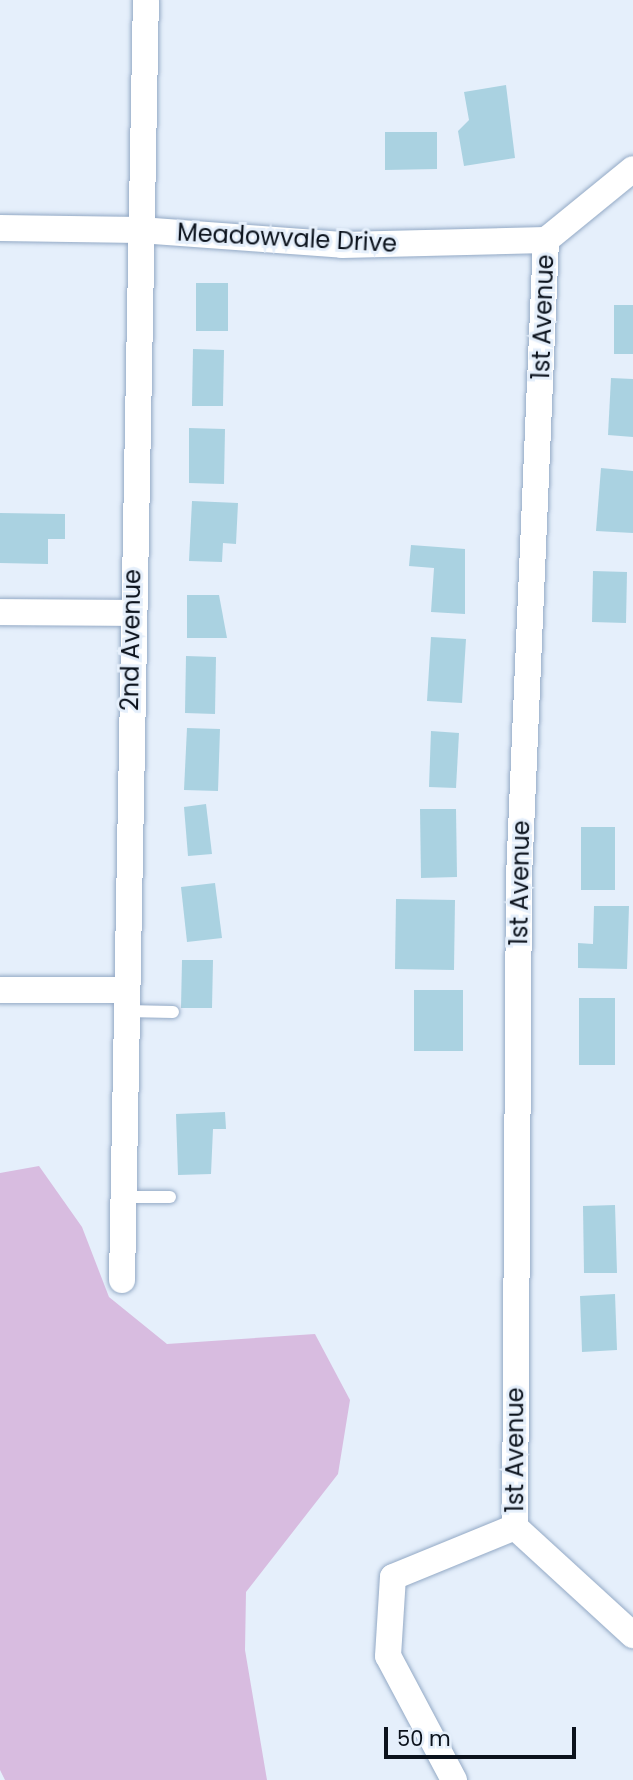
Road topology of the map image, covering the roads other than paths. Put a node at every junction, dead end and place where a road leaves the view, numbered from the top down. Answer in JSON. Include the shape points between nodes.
{"nodes":[{"id":1,"x":146,"y":0,"type":"edge"},
{"id":2,"x":633,"y":169,"type":"edge"},
{"id":3,"x":0,"y":228,"type":"edge"},
{"id":4,"x":139,"y":230,"type":"junction"},
{"id":5,"x":546,"y":240,"type":"junction"},
{"id":6,"x":0,"y":612,"type":"edge"},
{"id":7,"x":131,"y":613,"type":"junction"},
{"id":8,"x":0,"y":990,"type":"edge"},
{"id":9,"x":126,"y":1000,"type":"junction"},
{"id":10,"x":173,"y":1012,"type":"dead end"},
{"id":11,"x":123,"y":1197,"type":"junction"},
{"id":12,"x":170,"y":1197,"type":"dead end"},
{"id":13,"x":121,"y":1280,"type":"dead end"},
{"id":14,"x":515,"y":1527,"type":"junction"},
{"id":15,"x":633,"y":1635,"type":"edge"},
{"id":16,"x":454,"y":1780,"type":"edge"}],
"edges":[{"from":1,"to":4,"type":"street","name":"2nd Avenue"},
{"from":2,"to":5,"type":"street"},
{"from":3,"to":4,"type":"street","name":"Meadowvale Drive"},
{"from":4,"to":5,"type":"street","name":"Meadowvale Drive","via":[[342,245]]},
{"from":4,"to":7,"type":"street","name":"2nd Avenue"},
{"from":5,"to":14,"type":"street","name":"1st Avenue","via":[[519,877]]},
{"from":6,"to":7,"type":"street"},
{"from":7,"to":9,"type":"street","name":"2nd Avenue"},
{"from":8,"to":9,"type":"street"},
{"from":9,"to":10,"type":"lane"},
{"from":9,"to":11,"type":"street","name":"2nd Avenue"},
{"from":11,"to":12,"type":"lane"},
{"from":11,"to":13,"type":"street","name":"2nd Avenue"},
{"from":14,"to":15,"type":"street"},
{"from":14,"to":16,"type":"street","via":[[393,1577],[388,1656]]}]}
